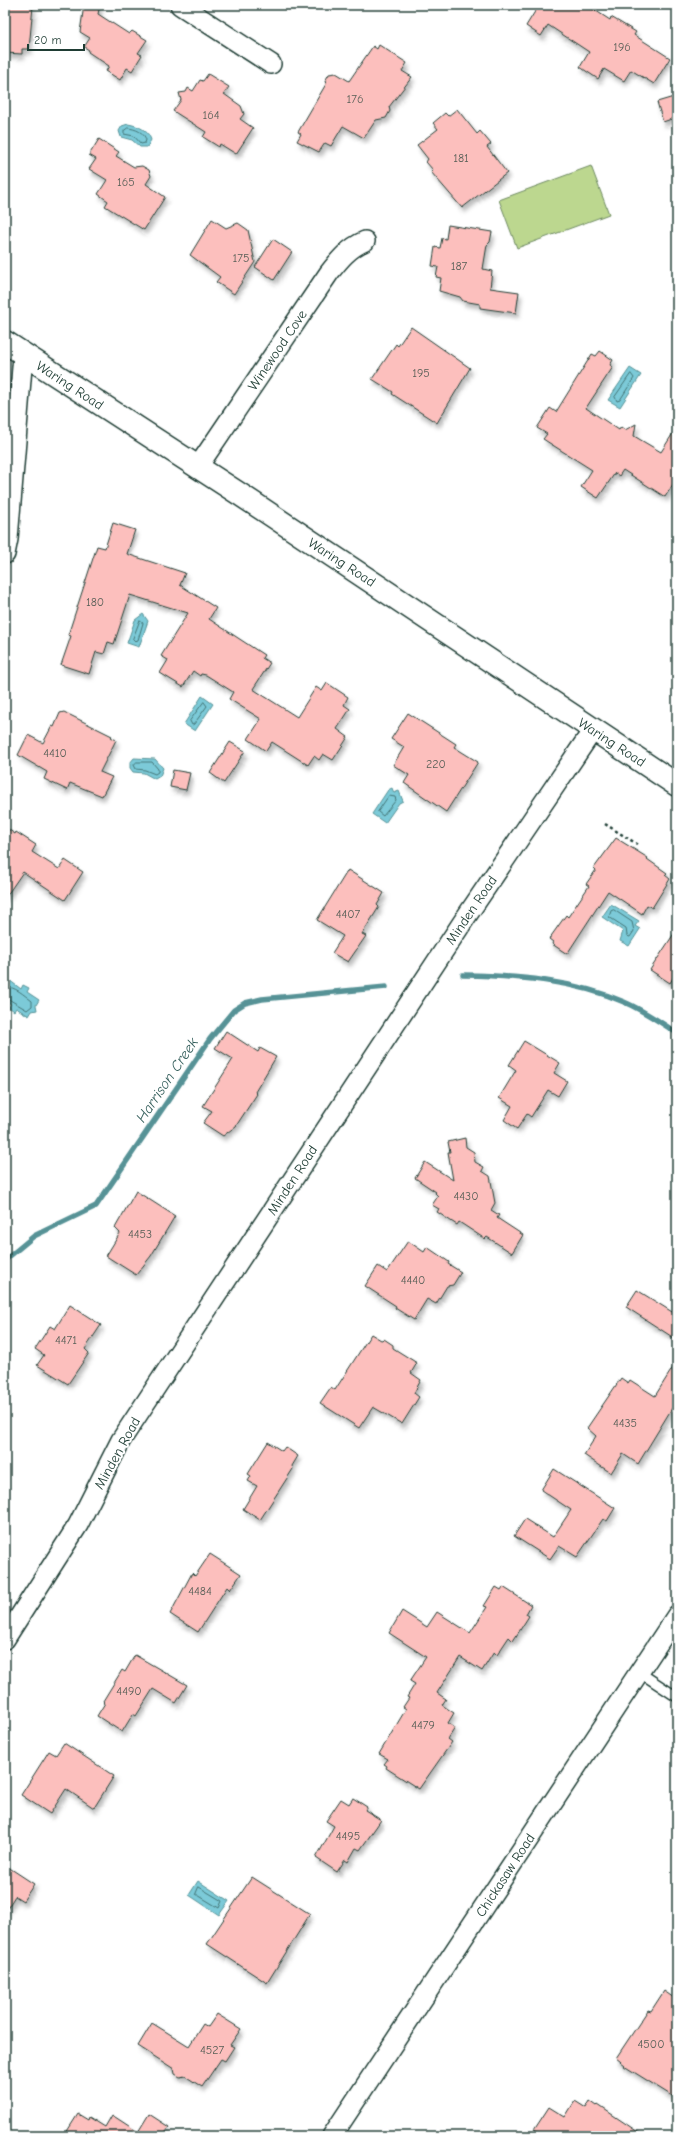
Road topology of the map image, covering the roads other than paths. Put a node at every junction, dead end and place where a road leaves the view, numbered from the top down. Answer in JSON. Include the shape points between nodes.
{"nodes":[{"id":1,"x":180,"y":5,"type":"edge"},
{"id":2,"x":271,"y":64,"type":"dead end"},
{"id":3,"x":365,"y":241,"type":"dead end"},
{"id":4,"x":5,"y":342,"type":"edge"},
{"id":5,"x":23,"y":355,"type":"junction"},
{"id":6,"x":197,"y":468,"type":"junction"},
{"id":7,"x":5,"y":554,"type":"edge"},
{"id":8,"x":594,"y":730,"type":"junction"},
{"id":9,"x":677,"y":785,"type":"edge"},
{"id":10,"x":677,"y":1615,"type":"edge"},
{"id":11,"x":5,"y":1639,"type":"edge"},
{"id":12,"x":639,"y":1672,"type":"junction"},
{"id":13,"x":677,"y":1696,"type":"edge"},
{"id":14,"x":332,"y":2136,"type":"edge"}],
"edges":[{"from":1,"to":2,"type":"street"},
{"from":3,"to":6,"type":"street","name":"Winewood Cove","via":[[342,256],[329,273]]},
{"from":4,"to":5,"type":"main road","name":"Waring Road"},
{"from":5,"to":6,"type":"main road","name":"Waring Road"},
{"from":5,"to":7,"type":"street"},
{"from":6,"to":8,"type":"main road","name":"Waring Road"},
{"from":8,"to":9,"type":"main road","name":"Waring Road"},
{"from":8,"to":11,"type":"street","name":"Minden Road","via":[[468,914],[121,1440],[78,1525]]},
{"from":10,"to":12,"type":"street","name":"Chickasaw Road"},
{"from":12,"to":13,"type":"lane"},
{"from":12,"to":14,"type":"street","name":"Chickasaw Road"}]}
